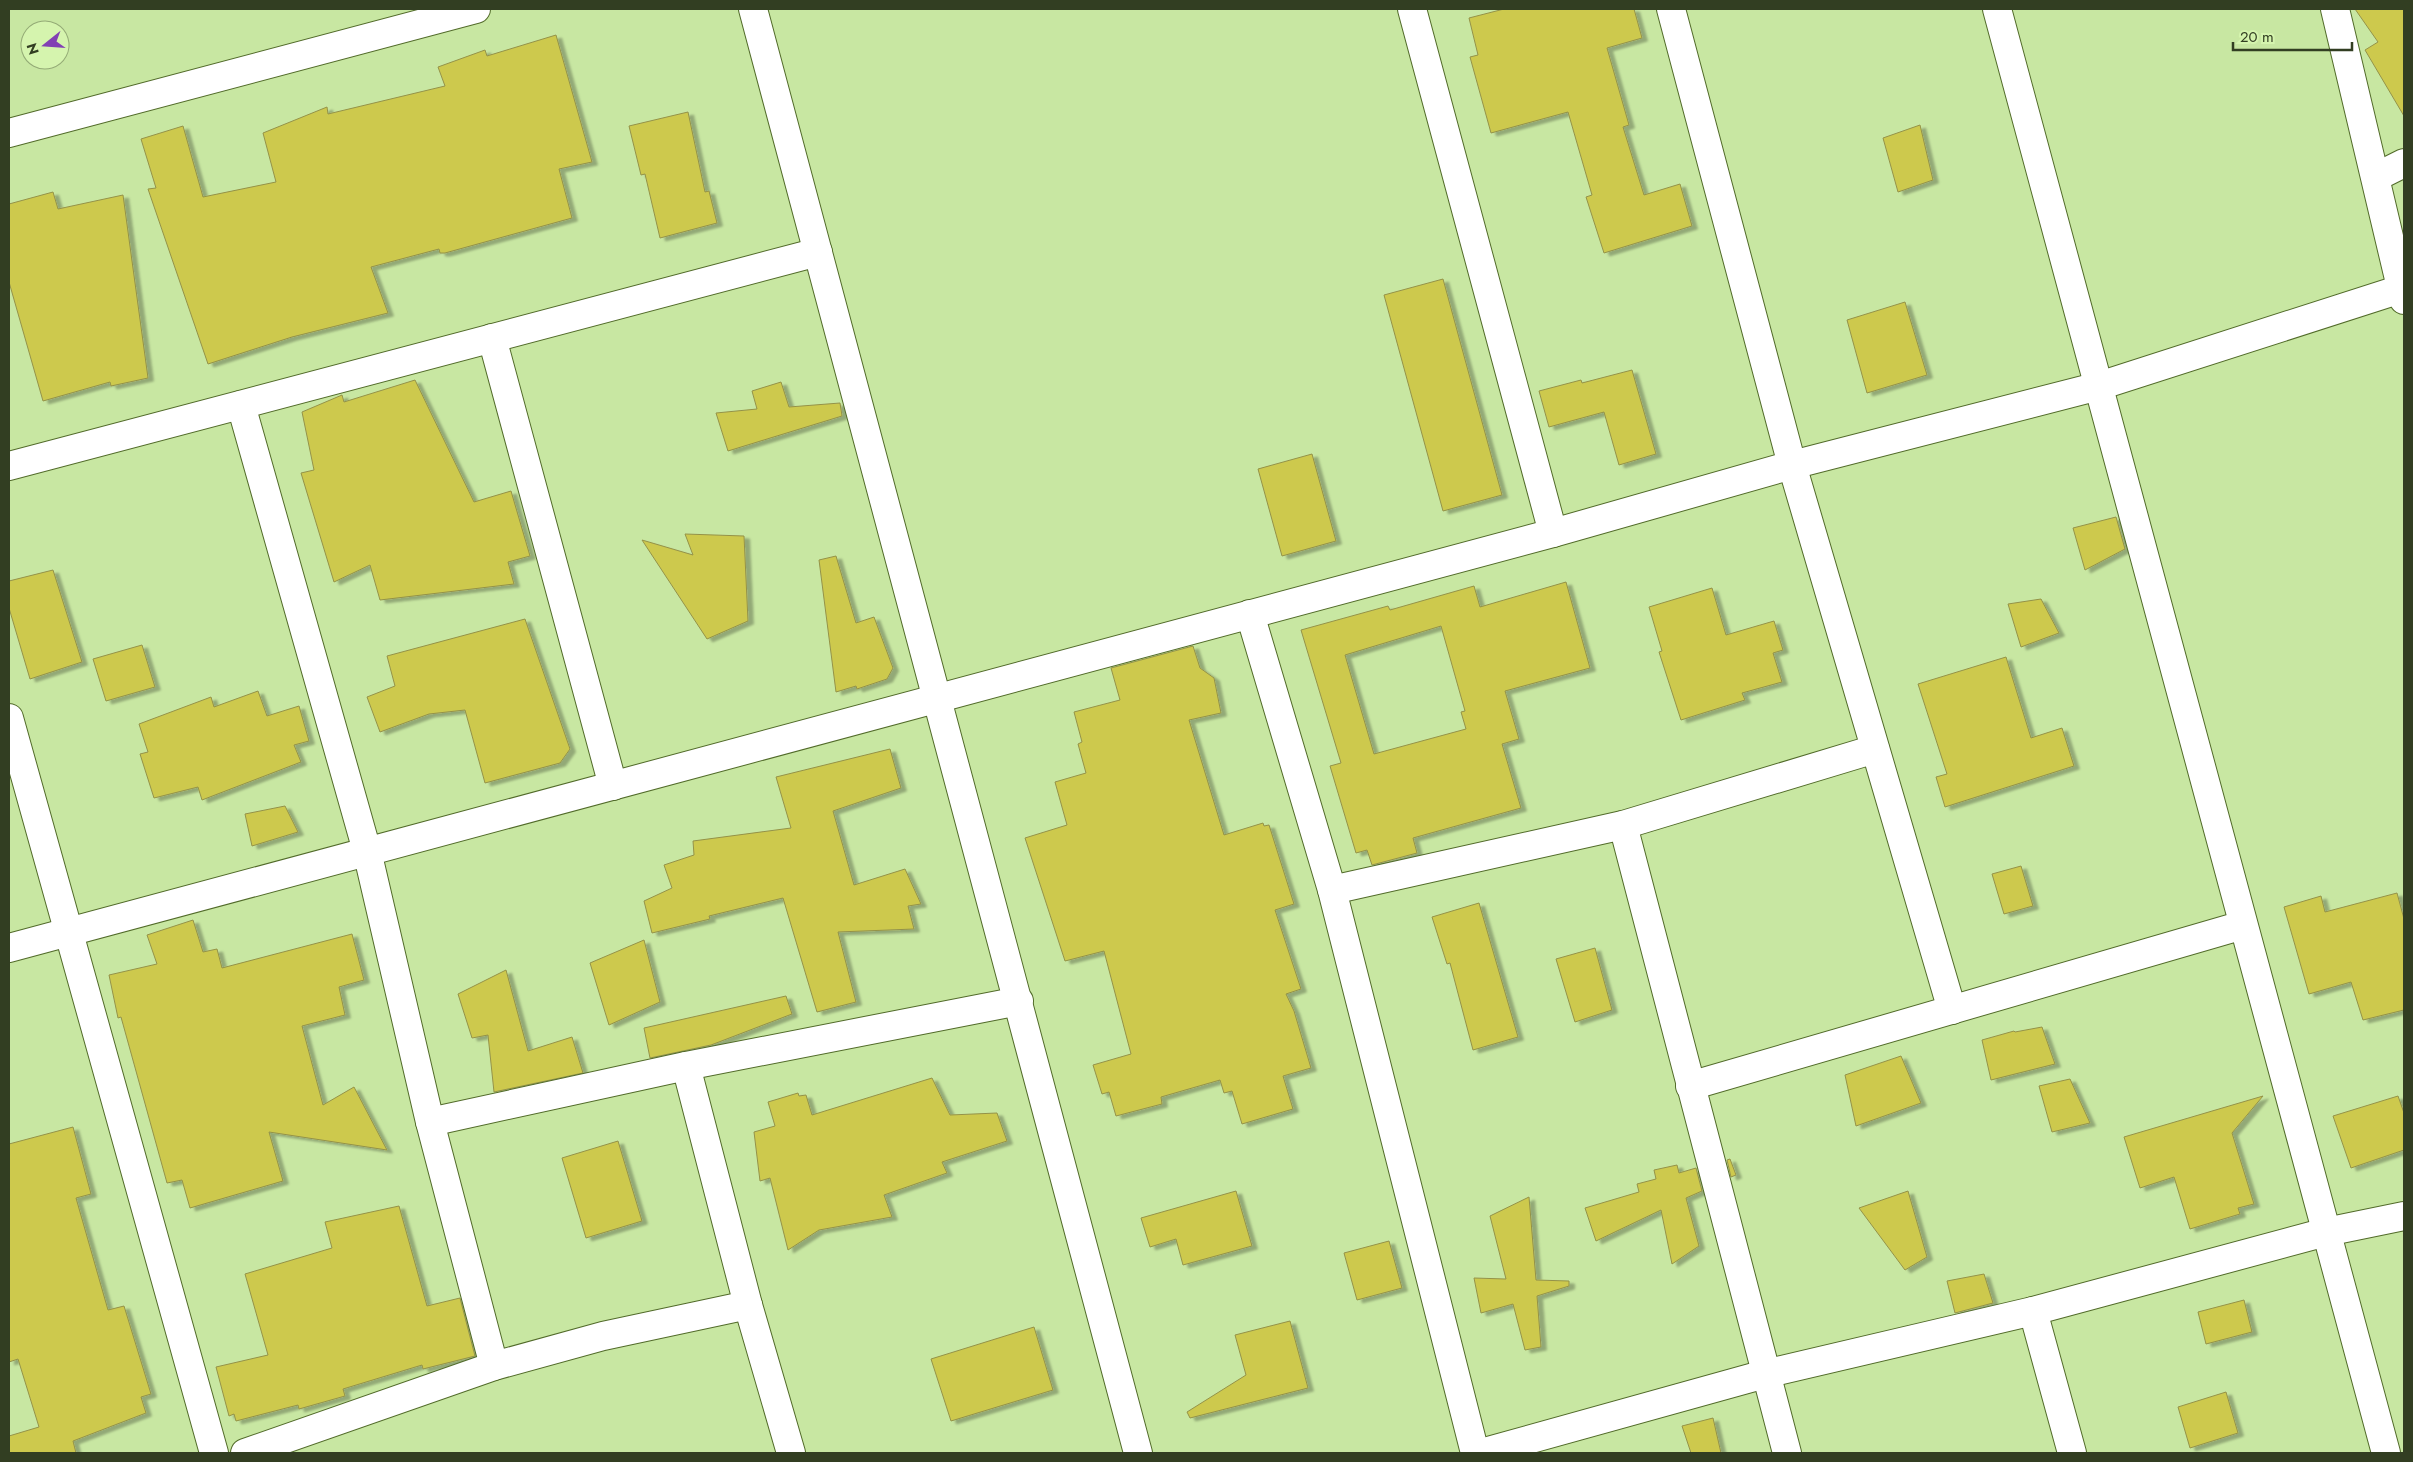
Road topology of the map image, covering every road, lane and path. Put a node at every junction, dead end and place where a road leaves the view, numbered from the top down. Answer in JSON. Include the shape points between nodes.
{"nodes":[{"id":1,"x":476,"y":9,"type":"edge"},
{"id":2,"x":753,"y":9,"type":"edge"},
{"id":3,"x":1412,"y":9,"type":"edge"},
{"id":4,"x":1671,"y":9,"type":"edge"},
{"id":5,"x":1997,"y":9,"type":"edge"},
{"id":6,"x":2335,"y":9,"type":"edge"},
{"id":7,"x":397,"y":19,"type":"edge"},
{"id":8,"x":9,"y":133,"type":"edge"},
{"id":9,"x":2404,"y":163,"type":"edge"},
{"id":10,"x":2376,"y":177,"type":"junction"},
{"id":11,"x":818,"y":252,"type":"junction"},
{"id":12,"x":2403,"y":292,"type":"edge"},
{"id":13,"x":492,"y":338,"type":"junction"},
{"id":14,"x":2099,"y":386,"type":"junction"},
{"id":15,"x":241,"y":404,"type":"junction"},
{"id":16,"x":1792,"y":465,"type":"junction"},
{"id":17,"x":9,"y":466,"type":"edge"},
{"id":18,"x":1553,"y":533,"type":"junction"},
{"id":19,"x":1250,"y":614,"type":"junction"},
{"id":20,"x":938,"y":698,"type":"junction"},
{"id":21,"x":9,"y":718,"type":"edge"},
{"id":22,"x":1875,"y":748,"type":"junction"},
{"id":23,"x":613,"y":786,"type":"junction"},
{"id":24,"x":1623,"y":825,"type":"junction"},
{"id":25,"x":367,"y":851,"type":"junction"},
{"id":26,"x":1332,"y":890,"type":"junction"},
{"id":27,"x":2243,"y":925,"type":"junction"},
{"id":28,"x":68,"y":932,"type":"junction"},
{"id":29,"x":9,"y":948,"type":"edge"},
{"id":30,"x":1019,"y":1001,"type":"junction"},
{"id":31,"x":1952,"y":1010,"type":"junction"},
{"id":32,"x":686,"y":1066,"type":"junction"},
{"id":33,"x":1690,"y":1086,"type":"junction"},
{"id":34,"x":430,"y":1122,"type":"junction"},
{"id":35,"x":2404,"y":1216,"type":"edge"},
{"id":36,"x":2326,"y":1232,"type":"junction"},
{"id":37,"x":748,"y":1305,"type":"junction"},
{"id":38,"x":2033,"y":1311,"type":"junction"},
{"id":39,"x":494,"y":1366,"type":"junction"},
{"id":40,"x":1765,"y":1374,"type":"junction"},
{"id":41,"x":214,"y":1453,"type":"edge"},
{"id":42,"x":245,"y":1453,"type":"edge"},
{"id":43,"x":791,"y":1453,"type":"edge"},
{"id":44,"x":1138,"y":1453,"type":"edge"},
{"id":45,"x":1475,"y":1453,"type":"edge"},
{"id":46,"x":1481,"y":1453,"type":"edge"},
{"id":47,"x":1787,"y":1453,"type":"edge"},
{"id":48,"x":2072,"y":1453,"type":"edge"},
{"id":49,"x":2386,"y":1453,"type":"edge"}],
"edges":[{"from":1,"to":7,"type":"street"},
{"from":2,"to":11,"type":"street"},
{"from":3,"to":18,"type":"street"},
{"from":4,"to":16,"type":"street"},
{"from":5,"to":14,"type":"street"},
{"from":6,"to":10,"type":"street"},
{"from":7,"to":8,"type":"street"},
{"from":9,"to":10,"type":"street"},
{"from":10,"to":12,"type":"street"},
{"from":11,"to":13,"type":"street"},
{"from":11,"to":20,"type":"street"},
{"from":12,"to":14,"type":"street"},
{"from":13,"to":15,"type":"street"},
{"from":13,"to":23,"type":"street"},
{"from":14,"to":16,"type":"street"},
{"from":14,"to":27,"type":"street"},
{"from":15,"to":17,"type":"street"},
{"from":15,"to":25,"type":"street"},
{"from":16,"to":18,"type":"street"},
{"from":16,"to":22,"type":"street"},
{"from":18,"to":19,"type":"street"},
{"from":19,"to":20,"type":"street"},
{"from":19,"to":26,"type":"street"},
{"from":20,"to":23,"type":"street"},
{"from":20,"to":30,"type":"street"},
{"from":21,"to":28,"type":"street"},
{"from":22,"to":24,"type":"street"},
{"from":22,"to":31,"type":"street"},
{"from":23,"to":25,"type":"street"},
{"from":24,"to":26,"type":"street"},
{"from":24,"to":33,"type":"street"},
{"from":25,"to":28,"type":"street"},
{"from":25,"to":34,"type":"street"},
{"from":26,"to":45,"type":"street"},
{"from":27,"to":31,"type":"street"},
{"from":27,"to":36,"type":"street"},
{"from":28,"to":29,"type":"street"},
{"from":28,"to":41,"type":"street"},
{"from":30,"to":32,"type":"street"},
{"from":30,"to":44,"type":"street"},
{"from":31,"to":33,"type":"street"},
{"from":32,"to":34,"type":"street"},
{"from":32,"to":37,"type":"street"},
{"from":33,"to":40,"type":"street"},
{"from":34,"to":39,"type":"street"},
{"from":35,"to":36,"type":"street"},
{"from":36,"to":38,"type":"street"},
{"from":36,"to":49,"type":"street"},
{"from":37,"to":39,"type":"street","via":[[603,1336]]},
{"from":37,"to":43,"type":"street"},
{"from":38,"to":40,"type":"street"},
{"from":38,"to":48,"type":"street"},
{"from":39,"to":42,"type":"street"},
{"from":40,"to":46,"type":"street"},
{"from":40,"to":47,"type":"street"}]}
